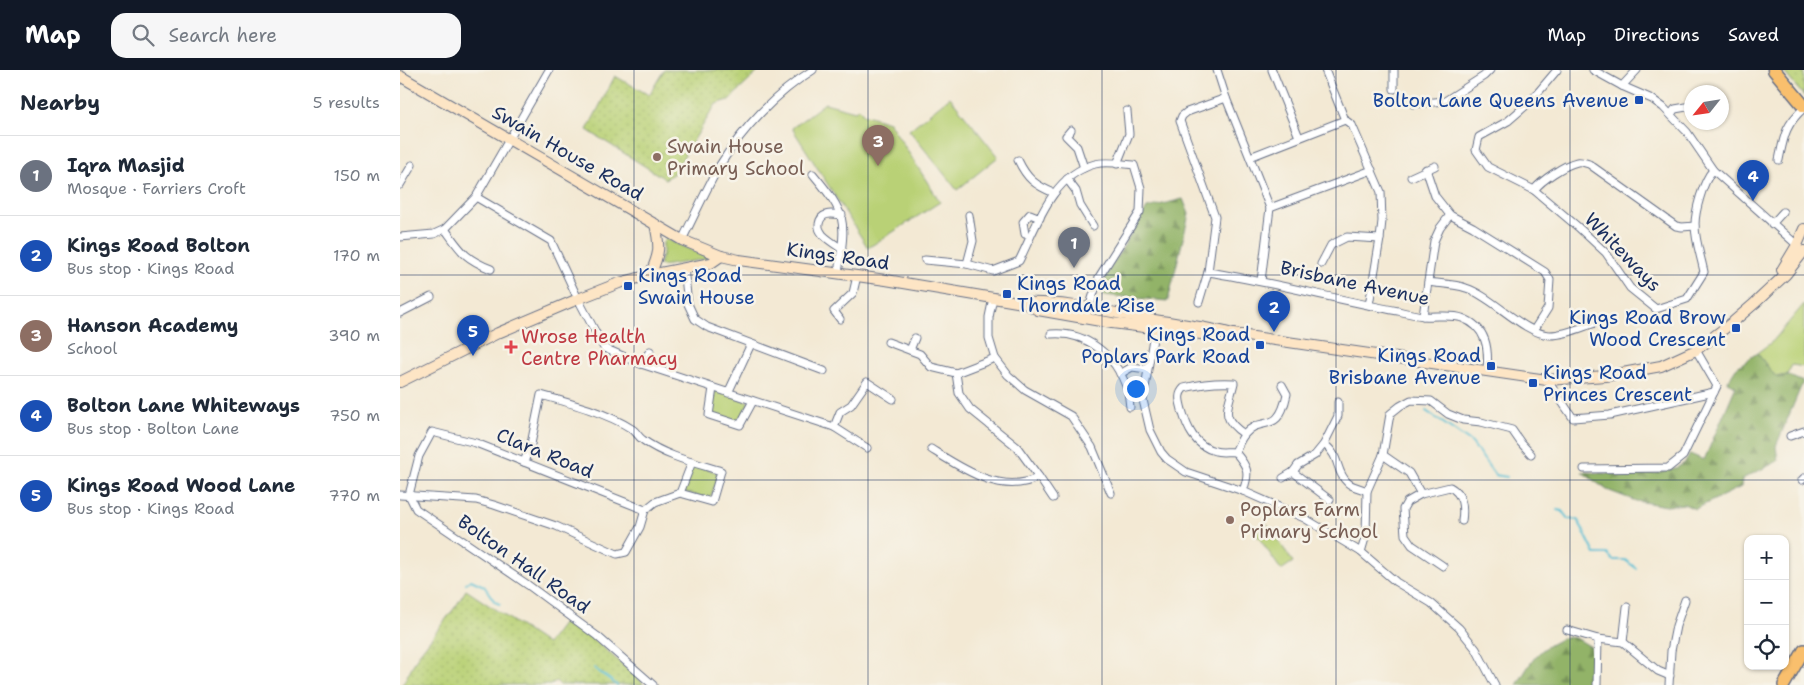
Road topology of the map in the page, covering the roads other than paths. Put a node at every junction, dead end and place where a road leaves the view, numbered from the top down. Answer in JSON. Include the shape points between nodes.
{"nodes":[{"id":1,"x":549,"y":70,"type":"edge"},
{"id":2,"x":813,"y":70,"type":"edge"},
{"id":3,"x":1217,"y":70,"type":"edge"},
{"id":4,"x":1272,"y":70,"type":"edge"},
{"id":5,"x":1325,"y":70,"type":"edge"},
{"id":6,"x":1394,"y":70,"type":"edge"},
{"id":7,"x":1490,"y":70,"type":"edge"},
{"id":8,"x":1557,"y":70,"type":"edge"},
{"id":9,"x":1593,"y":70,"type":"edge"},
{"id":10,"x":1637,"y":70,"type":"edge"},
{"id":11,"x":1774,"y":70,"type":"edge"},
{"id":12,"x":400,"y":76,"type":"edge"},
{"id":13,"x":1622,"y":86,"type":"junction"},
{"id":14,"x":1394,"y":90,"type":"dead end"},
{"id":15,"x":1226,"y":98,"type":"junction"},
{"id":16,"x":1413,"y":104,"type":"dead end"},
{"id":17,"x":1684,"y":107,"type":"edge"},
{"id":18,"x":1804,"y":107,"type":"edge"},
{"id":19,"x":1671,"y":114,"type":"junction"},
{"id":20,"x":1125,"y":116,"type":"dead end"},
{"id":21,"x":1345,"y":120,"type":"junction"},
{"id":22,"x":1071,"y":130,"type":"dead end"},
{"id":23,"x":1299,"y":137,"type":"junction"},
{"id":24,"x":509,"y":139,"type":"junction"},
{"id":25,"x":1250,"y":157,"type":"junction"},
{"id":26,"x":1018,"y":160,"type":"dead end"},
{"id":27,"x":1779,"y":160,"type":"dead end"},
{"id":28,"x":1116,"y":164,"type":"junction"},
{"id":29,"x":412,"y":165,"type":"dead end"},
{"id":30,"x":1435,"y":166,"type":"dead end"},
{"id":31,"x":1084,"y":168,"type":"junction"},
{"id":32,"x":1372,"y":170,"type":"junction"},
{"id":33,"x":1426,"y":170,"type":"junction"},
{"id":34,"x":1713,"y":170,"type":"junction"},
{"id":35,"x":813,"y":174,"type":"dead end"},
{"id":36,"x":1411,"y":176,"type":"dead end"},
{"id":37,"x":1067,"y":179,"type":"junction"},
{"id":38,"x":400,"y":185,"type":"edge"},
{"id":39,"x":1534,"y":190,"type":"junction"},
{"id":40,"x":1054,"y":193,"type":"junction"},
{"id":41,"x":476,"y":197,"type":"junction"},
{"id":42,"x":1270,"y":208,"type":"junction"},
{"id":43,"x":1783,"y":212,"type":"dead end"},
{"id":44,"x":968,"y":215,"type":"dead end"},
{"id":45,"x":1450,"y":215,"type":"junction"},
{"id":46,"x":842,"y":216,"type":"junction"},
{"id":47,"x":1040,"y":218,"type":"junction"},
{"id":48,"x":655,"y":224,"type":"junction"},
{"id":49,"x":1772,"y":224,"type":"junction"},
{"id":50,"x":1093,"y":226,"type":"dead end"},
{"id":51,"x":1695,"y":226,"type":"junction"},
{"id":52,"x":445,"y":229,"type":"junction"},
{"id":53,"x":1804,"y":229,"type":"edge"},
{"id":54,"x":1024,"y":234,"type":"dead end"},
{"id":55,"x":400,"y":237,"type":"edge"},
{"id":56,"x":1380,"y":239,"type":"junction"},
{"id":57,"x":682,"y":240,"type":"junction"},
{"id":58,"x":842,"y":249,"type":"junction"},
{"id":59,"x":1802,"y":249,"type":"edge"},
{"id":60,"x":720,"y":256,"type":"junction"},
{"id":61,"x":926,"y":260,"type":"dead end"},
{"id":62,"x":968,"y":264,"type":"junction"},
{"id":63,"x":1321,"y":264,"type":"dead end"},
{"id":64,"x":684,"y":268,"type":"junction"},
{"id":65,"x":491,"y":269,"type":"dead end"},
{"id":66,"x":1208,"y":272,"type":"junction"},
{"id":67,"x":838,"y":273,"type":"junction"},
{"id":68,"x":650,"y":275,"type":"junction"},
{"id":69,"x":857,"y":276,"type":"junction"},
{"id":70,"x":1261,"y":280,"type":"junction"},
{"id":71,"x":1428,"y":282,"type":"junction"},
{"id":72,"x":431,"y":297,"type":"dead end"},
{"id":73,"x":992,"y":298,"type":"junction"},
{"id":74,"x":578,"y":299,"type":"junction"},
{"id":75,"x":1199,"y":302,"type":"dead end"},
{"id":76,"x":1369,"y":305,"type":"junction"},
{"id":77,"x":400,"y":312,"type":"edge"},
{"id":78,"x":1087,"y":314,"type":"junction"},
{"id":79,"x":1423,"y":316,"type":"junction"},
{"id":80,"x":840,"y":319,"type":"dead end"},
{"id":81,"x":1595,"y":323,"type":"dead end"},
{"id":82,"x":1155,"y":325,"type":"junction"},
{"id":83,"x":1534,"y":330,"type":"junction"},
{"id":84,"x":1051,"y":334,"type":"dead end"},
{"id":85,"x":915,"y":338,"type":"dead end"},
{"id":86,"x":888,"y":342,"type":"dead end"},
{"id":87,"x":751,"y":344,"type":"junction"},
{"id":88,"x":650,"y":350,"type":"dead end"},
{"id":89,"x":910,"y":350,"type":"junction"},
{"id":90,"x":1696,"y":350,"type":"junction"},
{"id":91,"x":996,"y":358,"type":"junction"},
{"id":92,"x":641,"y":364,"type":"junction"},
{"id":93,"x":1147,"y":369,"type":"junction"},
{"id":94,"x":824,"y":370,"type":"dead end"},
{"id":95,"x":1487,"y":371,"type":"junction"},
{"id":96,"x":956,"y":373,"type":"junction"},
{"id":97,"x":1120,"y":374,"type":"junction"},
{"id":98,"x":1547,"y":380,"type":"junction"},
{"id":99,"x":400,"y":382,"type":"edge"},
{"id":100,"x":1282,"y":385,"type":"dead end"},
{"id":101,"x":713,"y":388,"type":"junction"},
{"id":102,"x":1714,"y":392,"type":"junction"},
{"id":103,"x":728,"y":393,"type":"junction"},
{"id":104,"x":893,"y":399,"type":"dead end"},
{"id":105,"x":752,"y":401,"type":"junction"},
{"id":106,"x":1338,"y":402,"type":"dead end"},
{"id":107,"x":1130,"y":407,"type":"dead end"},
{"id":108,"x":834,"y":427,"type":"junction"},
{"id":109,"x":1804,"y":431,"type":"edge"},
{"id":110,"x":1244,"y":434,"type":"junction"},
{"id":111,"x":1790,"y":436,"type":"dead end"},
{"id":112,"x":1324,"y":444,"type":"junction"},
{"id":113,"x":868,"y":448,"type":"dead end"},
{"id":114,"x":931,"y":449,"type":"dead end"},
{"id":115,"x":1236,"y":452,"type":"junction"},
{"id":116,"x":1531,"y":454,"type":"dead end"},
{"id":117,"x":1383,"y":455,"type":"junction"},
{"id":118,"x":524,"y":462,"type":"junction"},
{"id":119,"x":692,"y":462,"type":"junction"},
{"id":120,"x":1584,"y":469,"type":"dead end"},
{"id":121,"x":1293,"y":472,"type":"junction"},
{"id":122,"x":1039,"y":476,"type":"junction"},
{"id":123,"x":1283,"y":478,"type":"dead end"},
{"id":124,"x":1243,"y":491,"type":"junction"},
{"id":125,"x":1367,"y":491,"type":"junction"},
{"id":126,"x":680,"y":493,"type":"junction"},
{"id":127,"x":1111,"y":493,"type":"dead end"},
{"id":128,"x":400,"y":494,"type":"edge"},
{"id":129,"x":1421,"y":494,"type":"junction"},
{"id":130,"x":409,"y":495,"type":"junction"},
{"id":131,"x":1053,"y":498,"type":"dead end"},
{"id":132,"x":1330,"y":500,"type":"dead end"},
{"id":133,"x":645,"y":510,"type":"junction"},
{"id":134,"x":1462,"y":521,"type":"dead end"},
{"id":135,"x":1361,"y":552,"type":"junction"},
{"id":136,"x":1443,"y":566,"type":"dead end"},
{"id":137,"x":1685,"y":600,"type":"dead end"},
{"id":138,"x":1627,"y":606,"type":"dead end"},
{"id":139,"x":1567,"y":630,"type":"dead end"},
{"id":140,"x":1598,"y":639,"type":"junction"},
{"id":141,"x":1623,"y":642,"type":"junction"},
{"id":142,"x":1804,"y":650,"type":"edge"},
{"id":143,"x":1670,"y":676,"type":"junction"},
{"id":144,"x":653,"y":685,"type":"edge"},
{"id":145,"x":1495,"y":685,"type":"edge"},
{"id":146,"x":1597,"y":685,"type":"edge"},
{"id":147,"x":1669,"y":685,"type":"edge"},
{"id":148,"x":1784,"y":685,"type":"edge"}],
"edges":[{"from":1,"to":24,"type":"street"},
{"from":2,"to":57,"type":"street","via":[[795,81],[742,132],[720,166]]},
{"from":3,"to":15,"type":"street"},
{"from":4,"to":23,"type":"street"},
{"from":5,"to":21,"type":"street"},
{"from":6,"to":14,"type":"street"},
{"from":7,"to":16,"type":"street","via":[[1445,101]]},
{"from":8,"to":39,"type":"street","name":"Whiteways","via":[[1530,102],[1508,121],[1479,137],[1476,150],[1488,167]]},
{"from":9,"to":13,"type":"street"},
{"from":10,"to":13,"type":"street"},
{"from":11,"to":18,"type":"highway"},
{"from":12,"to":24,"type":"street","name":"Swain House Road"},
{"from":13,"to":19,"type":"street","via":[[1652,100]]},
{"from":15,"to":25,"type":"street"},
{"from":15,"to":66,"type":"street","via":[[1187,112],[1180,121],[1215,217]]},
{"from":17,"to":19,"type":"street","via":[[1675,109]]},
{"from":18,"to":27,"type":"street","via":[[1786,128]]},
{"from":19,"to":34,"type":"street"},
{"from":20,"to":28,"type":"street","via":[[1128,134]]},
{"from":21,"to":23,"type":"street"},
{"from":21,"to":32,"type":"street","via":[[1352,125]]},
{"from":22,"to":31,"type":"street","via":[[1066,136],[1076,147]]},
{"from":23,"to":25,"type":"street"},
{"from":24,"to":41,"type":"street"},
{"from":24,"to":48,"type":"street","name":"Swain House Road"},
{"from":25,"to":42,"type":"street"},
{"from":26,"to":40,"type":"street","via":[[1025,174]]},
{"from":28,"to":31,"type":"street"},
{"from":28,"to":78,"type":"street","via":[[1134,165],[1141,188],[1140,212],[1099,277]]},
{"from":29,"to":38,"type":"street"},
{"from":30,"to":33,"type":"street"},
{"from":31,"to":37,"type":"street"},
{"from":32,"to":42,"type":"street"},
{"from":32,"to":56,"type":"street","via":[[1381,192]]},
{"from":33,"to":36,"type":"street"},
{"from":33,"to":45,"type":"street","via":[[1435,196]]},
{"from":34,"to":49,"type":"street"},
{"from":34,"to":51,"type":"street","name":"Whiteways","via":[[1704,185]]},
{"from":35,"to":46,"type":"street","via":[[830,194]]},
{"from":37,"to":40,"type":"street"},
{"from":37,"to":50,"type":"street"},
{"from":39,"to":51,"type":"street","via":[[1568,165],[1580,161],[1589,164],[1676,226]]},
{"from":39,"to":51,"type":"street","name":"Whiteways","via":[[1606,253],[1630,288],[1656,309],[1687,299],[1704,272]]},
{"from":40,"to":47,"type":"street"},
{"from":41,"to":52,"type":"street"},
{"from":41,"to":74,"type":"street","via":[[551,241]]},
{"from":42,"to":70,"type":"street"},
{"from":43,"to":49,"type":"street"},
{"from":44,"to":62,"type":"street","via":[[973,241]]},
{"from":45,"to":71,"type":"street","via":[[1434,241]]},
{"from":45,"to":83,"type":"street","via":[[1545,272],[1550,280],[1548,308]]},
{"from":46,"to":58,"type":"street"},
{"from":46,"to":58,"type":"street","via":[[824,215],[819,227],[822,234]]},
{"from":47,"to":54,"type":"street","via":[[1030,214],[1023,222]]},
{"from":47,"to":62,"type":"street","via":[[1019,261],[992,272]]},
{"from":48,"to":57,"type":"street","name":"Swain House Road"},
{"from":48,"to":68,"type":"street","via":[[658,258]]},
{"from":49,"to":59,"type":"street"},
{"from":52,"to":55,"type":"street","via":[[434,234]]},
{"from":52,"to":65,"type":"street","via":[[462,253]]},
{"from":53,"to":59,"type":"street","name":"Kings Road"},
{"from":56,"to":63,"type":"street","via":[[1347,237],[1330,245]]},
{"from":56,"to":76,"type":"street"},
{"from":57,"to":60,"type":"street","name":"Swain House Road"},
{"from":58,"to":67,"type":"street"},
{"from":59,"to":90,"type":"street","name":"Kings Road","via":[[1771,287],[1734,322]]},
{"from":60,"to":64,"type":"street","via":[[711,263]]},
{"from":60,"to":67,"type":"street","name":"Kings Road"},
{"from":61,"to":62,"type":"street"},
{"from":64,"to":68,"type":"street"},
{"from":64,"to":87,"type":"street","via":[[688,304],[695,319],[707,328]]},
{"from":66,"to":70,"type":"street","name":"Brisbane Avenue"},
{"from":66,"to":75,"type":"street"},
{"from":67,"to":69,"type":"street","name":"Kings Road"},
{"from":68,"to":74,"type":"street"},
{"from":69,"to":73,"type":"street","name":"Kings Road"},
{"from":69,"to":80,"type":"street","via":[[853,293],[834,311]]},
{"from":70,"to":76,"type":"street","name":"Brisbane Avenue"},
{"from":71,"to":79,"type":"street"},
{"from":71,"to":83,"type":"street","via":[[1467,288]]},
{"from":72,"to":77,"type":"street"},
{"from":73,"to":78,"type":"street","name":"Kings Road","via":[[1023,303],[1038,310]]},
{"from":73,"to":91,"type":"street","via":[[989,338]]},
{"from":74,"to":92,"type":"street","via":[[604,348]]},
{"from":74,"to":99,"type":"street","via":[[498,333]]},
{"from":76,"to":79,"type":"street","name":"Brisbane Avenue"},
{"from":78,"to":82,"type":"street","name":"Kings Road"},
{"from":79,"to":95,"type":"street","name":"Brisbane Avenue","via":[[1462,317],[1474,326],[1484,335]]},
{"from":81,"to":83,"type":"street","via":[[1561,334],[1548,335]]},
{"from":82,"to":93,"type":"street"},
{"from":82,"to":95,"type":"street","name":"Kings Road"},
{"from":84,"to":97,"type":"street","via":[[1080,337],[1098,347]]},
{"from":85,"to":89,"type":"street"},
{"from":86,"to":89,"type":"street"},
{"from":87,"to":94,"type":"street"},
{"from":87,"to":103,"type":"street"},
{"from":88,"to":92,"type":"street"},
{"from":89,"to":96,"type":"street","via":[[920,354],[931,367]]},
{"from":90,"to":98,"type":"street","name":"Kings Road","via":[[1661,366],[1606,376]]},
{"from":90,"to":102,"type":"street","via":[[1717,386]]},
{"from":91,"to":96,"type":"street"},
{"from":91,"to":127,"type":"street","via":[[1008,375],[1025,390],[1071,416],[1092,447]]},
{"from":92,"to":101,"type":"street"},
{"from":93,"to":97,"type":"street","via":[[1132,367]]},
{"from":93,"to":124,"type":"street","via":[[1143,400],[1150,430],[1161,452],[1186,472]]},
{"from":95,"to":98,"type":"street","name":"Kings Road"},
{"from":96,"to":122,"type":"street","via":[[959,393],[970,409],[1017,447]]},
{"from":97,"to":107,"type":"street"},
{"from":98,"to":102,"type":"street","via":[[1573,418],[1610,415]]},
{"from":100,"to":110,"type":"street","via":[[1289,392],[1279,416]]},
{"from":101,"to":103,"type":"street"},
{"from":101,"to":105,"type":"street","via":[[709,415],[732,423],[740,425]]},
{"from":102,"to":120,"type":"street","via":[[1683,456],[1668,468]]},
{"from":103,"to":105,"type":"street"},
{"from":104,"to":108,"type":"street","via":[[867,382],[851,405],[840,412]]},
{"from":105,"to":108,"type":"street"},
{"from":106,"to":112,"type":"street","via":[[1338,416]]},
{"from":108,"to":113,"type":"street"},
{"from":109,"to":111,"type":"street"},
{"from":110,"to":115,"type":"street"},
{"from":110,"to":115,"type":"street","via":[[1227,417],[1234,383],[1210,382],[1184,388],[1180,392],[1186,426],[1195,439],[1216,451]]},
{"from":112,"to":121,"type":"street"},
{"from":112,"to":125,"type":"street","via":[[1332,450],[1348,483]]},
{"from":114,"to":122,"type":"street","via":[[960,468],[995,483],[1030,481]]},
{"from":115,"to":124,"type":"street","via":[[1247,470]]},
{"from":116,"to":117,"type":"street","via":[[1512,430],[1463,420],[1431,401],[1420,399],[1411,400],[1390,414]]},
{"from":117,"to":125,"type":"street"},
{"from":117,"to":129,"type":"street","via":[[1409,473]]},
{"from":118,"to":119,"type":"street","via":[[541,395],[610,419],[633,430],[641,439]]},
{"from":118,"to":130,"type":"street","name":"Clara Road","via":[[476,443],[432,432],[419,456]]},
{"from":118,"to":133,"type":"street","name":"Clara Road"},
{"from":119,"to":126,"type":"street"},
{"from":119,"to":126,"type":"street","via":[[722,472],[712,502]]},
{"from":121,"to":123,"type":"street"},
{"from":121,"to":132,"type":"street"},
{"from":122,"to":131,"type":"street"},
{"from":124,"to":135,"type":"street","via":[[1304,518]]},
{"from":125,"to":135,"type":"street","via":[[1366,535]]},
{"from":126,"to":133,"type":"street","via":[[655,502]]},
{"from":128,"to":130,"type":"street"},
{"from":129,"to":134,"type":"street","via":[[1450,486],[1464,508]]},
{"from":129,"to":136,"type":"street","via":[[1407,502],[1403,509],[1405,535],[1412,545]]},
{"from":130,"to":133,"type":"street","via":[[476,500],[494,505],[556,526],[617,554],[626,552],[633,543]]},
{"from":130,"to":144,"type":"street","name":"Bolton Hall Road","via":[[416,509],[597,636]]},
{"from":135,"to":145,"type":"street","via":[[1396,582],[1431,603],[1459,628],[1476,649]]},
{"from":137,"to":143,"type":"street","via":[[1676,626]]},
{"from":138,"to":141,"type":"street"},
{"from":139,"to":140,"type":"street"},
{"from":140,"to":141,"type":"street"},
{"from":140,"to":146,"type":"street"},
{"from":141,"to":143,"type":"street","via":[[1658,671]]},
{"from":142,"to":148,"type":"main road"},
{"from":143,"to":147,"type":"street"}]}
